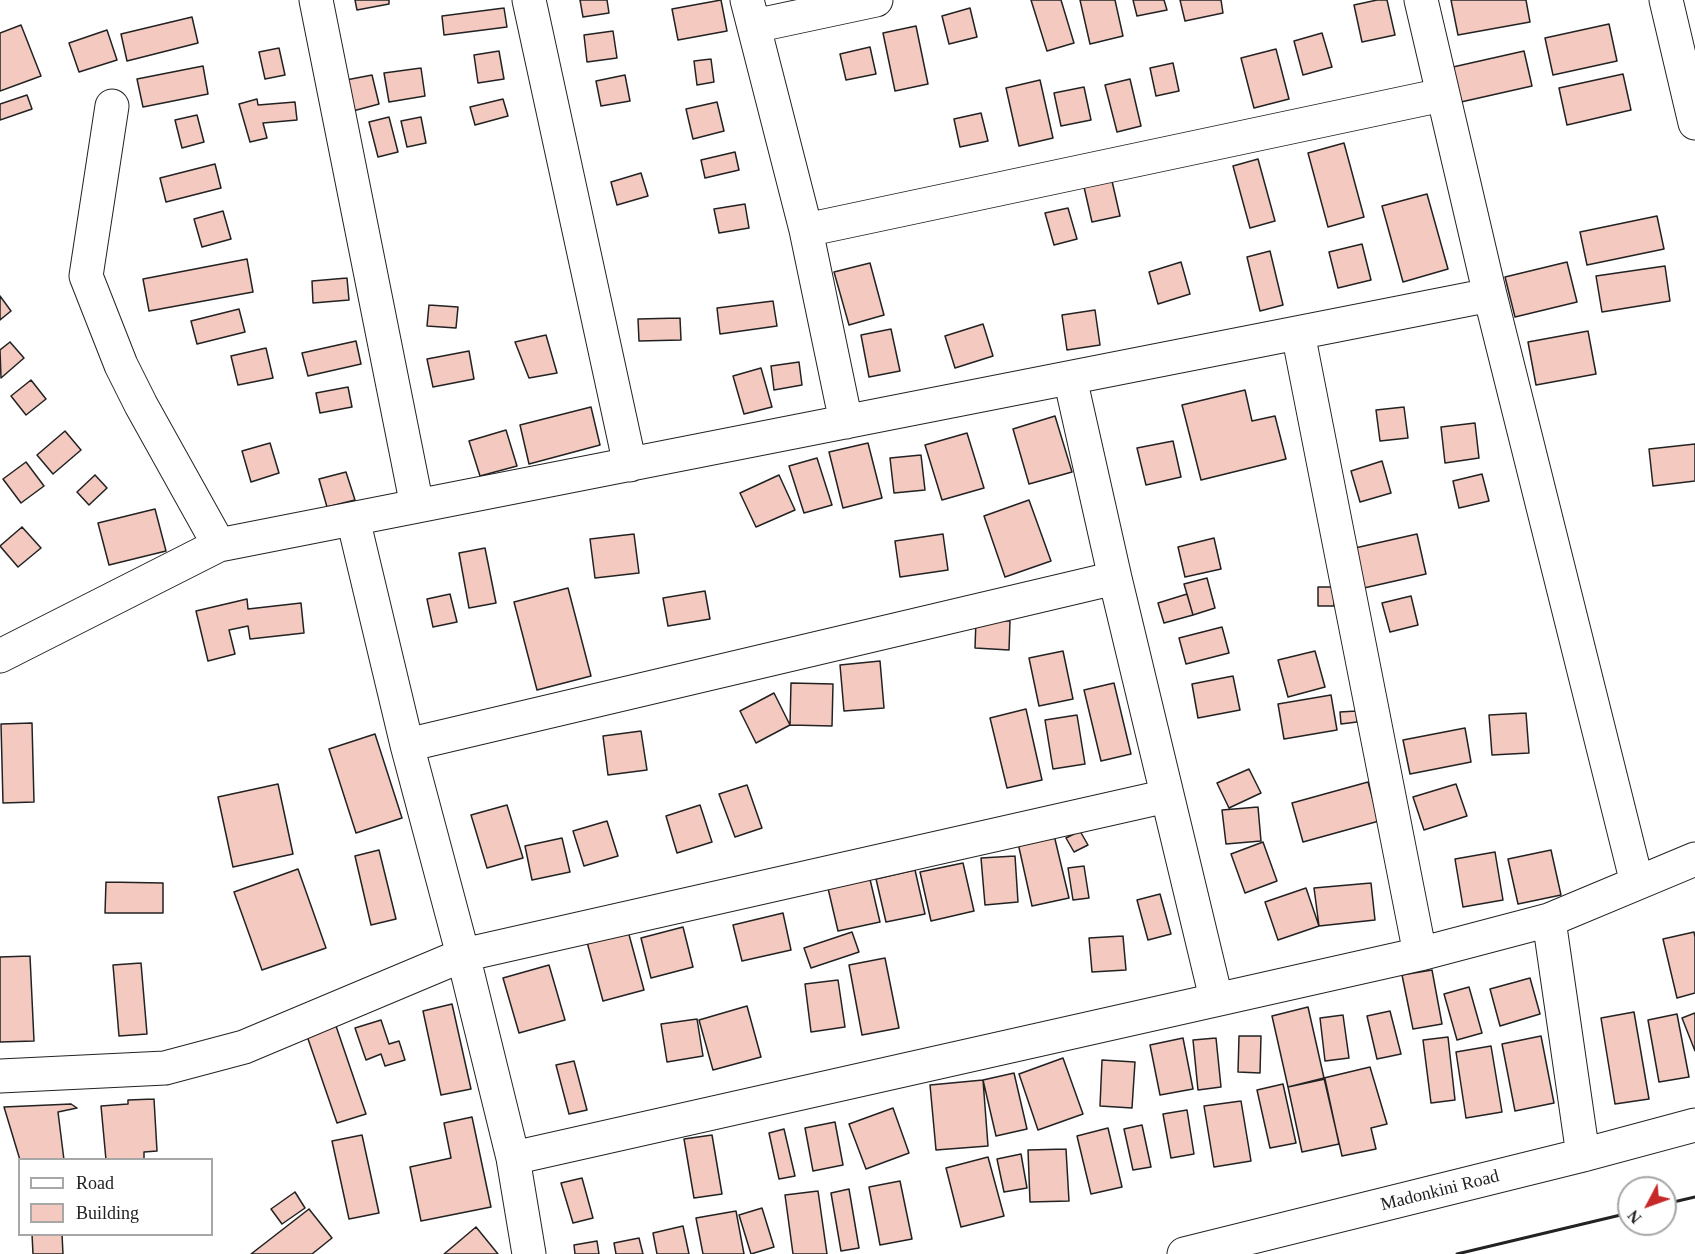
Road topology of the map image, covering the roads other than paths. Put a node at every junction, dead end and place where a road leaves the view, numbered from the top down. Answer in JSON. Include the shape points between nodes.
{"nodes":[{"id":1,"x":316,"y":0,"type":"edge"},
{"id":2,"x":529,"y":0,"type":"edge"},
{"id":3,"x":876,"y":0,"type":"edge"},
{"id":4,"x":1421,"y":0,"type":"edge"},
{"id":5,"x":1666,"y":0,"type":"edge"},
{"id":6,"x":750,"y":13,"type":"edge"},
{"id":7,"x":1442,"y":95,"type":"junction"},
{"id":8,"x":112,"y":106,"type":"dead end"},
{"id":9,"x":1695,"y":123,"type":"edge"},
{"id":10,"x":806,"y":230,"type":"junction"},
{"id":11,"x":1490,"y":295,"type":"junction"},
{"id":12,"x":1298,"y":333,"type":"junction"},
{"id":13,"x":1070,"y":378,"type":"junction"},
{"id":14,"x":846,"y":422,"type":"junction"},
{"id":15,"x":630,"y":465,"type":"junction"},
{"id":16,"x":417,"y":506,"type":"junction"},
{"id":17,"x":353,"y":519,"type":"junction"},
{"id":18,"x":219,"y":545,"type":"junction"},
{"id":19,"x":1115,"y":578,"type":"junction"},
{"id":20,"x":0,"y":656,"type":"edge"},
{"id":21,"x":407,"y":745,"type":"junction"},
{"id":22,"x":1167,"y":796,"type":"junction"},
{"id":23,"x":1695,"y":859,"type":"edge"},
{"id":24,"x":1637,"y":883,"type":"junction"},
{"id":25,"x":1548,"y":920,"type":"junction"},
{"id":26,"x":1419,"y":954,"type":"junction"},
{"id":27,"x":463,"y":955,"type":"junction"},
{"id":28,"x":1216,"y":998,"type":"junction"},
{"id":29,"x":0,"y":1076,"type":"edge"},
{"id":30,"x":1695,"y":1125,"type":"edge"},
{"id":31,"x":1583,"y":1155,"type":"junction"},
{"id":32,"x":513,"y":1158,"type":"junction"},
{"id":33,"x":1204,"y":1252,"type":"edge"},
{"id":34,"x":529,"y":1254,"type":"edge"}],
"edges":[{"from":1,"to":16,"type":"street"},
{"from":2,"to":15,"type":"street"},
{"from":3,"to":6,"type":"street"},
{"from":4,"to":7,"type":"street"},
{"from":5,"to":9,"type":"street"},
{"from":6,"to":10,"type":"street"},
{"from":7,"to":10,"type":"street"},
{"from":7,"to":11,"type":"street"},
{"from":8,"to":18,"type":"street","via":[[86,276],[121,365]]},
{"from":10,"to":14,"type":"street"},
{"from":11,"to":12,"type":"street"},
{"from":11,"to":24,"type":"street"},
{"from":12,"to":13,"type":"street"},
{"from":12,"to":26,"type":"street"},
{"from":13,"to":14,"type":"street"},
{"from":13,"to":19,"type":"street"},
{"from":14,"to":15,"type":"street"},
{"from":15,"to":16,"type":"street"},
{"from":16,"to":17,"type":"street"},
{"from":17,"to":18,"type":"street"},
{"from":17,"to":21,"type":"street"},
{"from":18,"to":20,"type":"street"},
{"from":19,"to":21,"type":"street"},
{"from":19,"to":22,"type":"street"},
{"from":21,"to":27,"type":"street"},
{"from":22,"to":27,"type":"street"},
{"from":22,"to":28,"type":"street"},
{"from":23,"to":24,"type":"street"},
{"from":24,"to":25,"type":"street"},
{"from":25,"to":26,"type":"street"},
{"from":25,"to":31,"type":"street"},
{"from":26,"to":28,"type":"street"},
{"from":27,"to":29,"type":"street","via":[[244,1047],[165,1068]]},
{"from":27,"to":32,"type":"street"},
{"from":28,"to":32,"type":"street"},
{"from":30,"to":31,"type":"street","name":"Madonkini Road"},
{"from":31,"to":33,"type":"street","name":"Madonkini Road"},
{"from":32,"to":34,"type":"street"}]}
